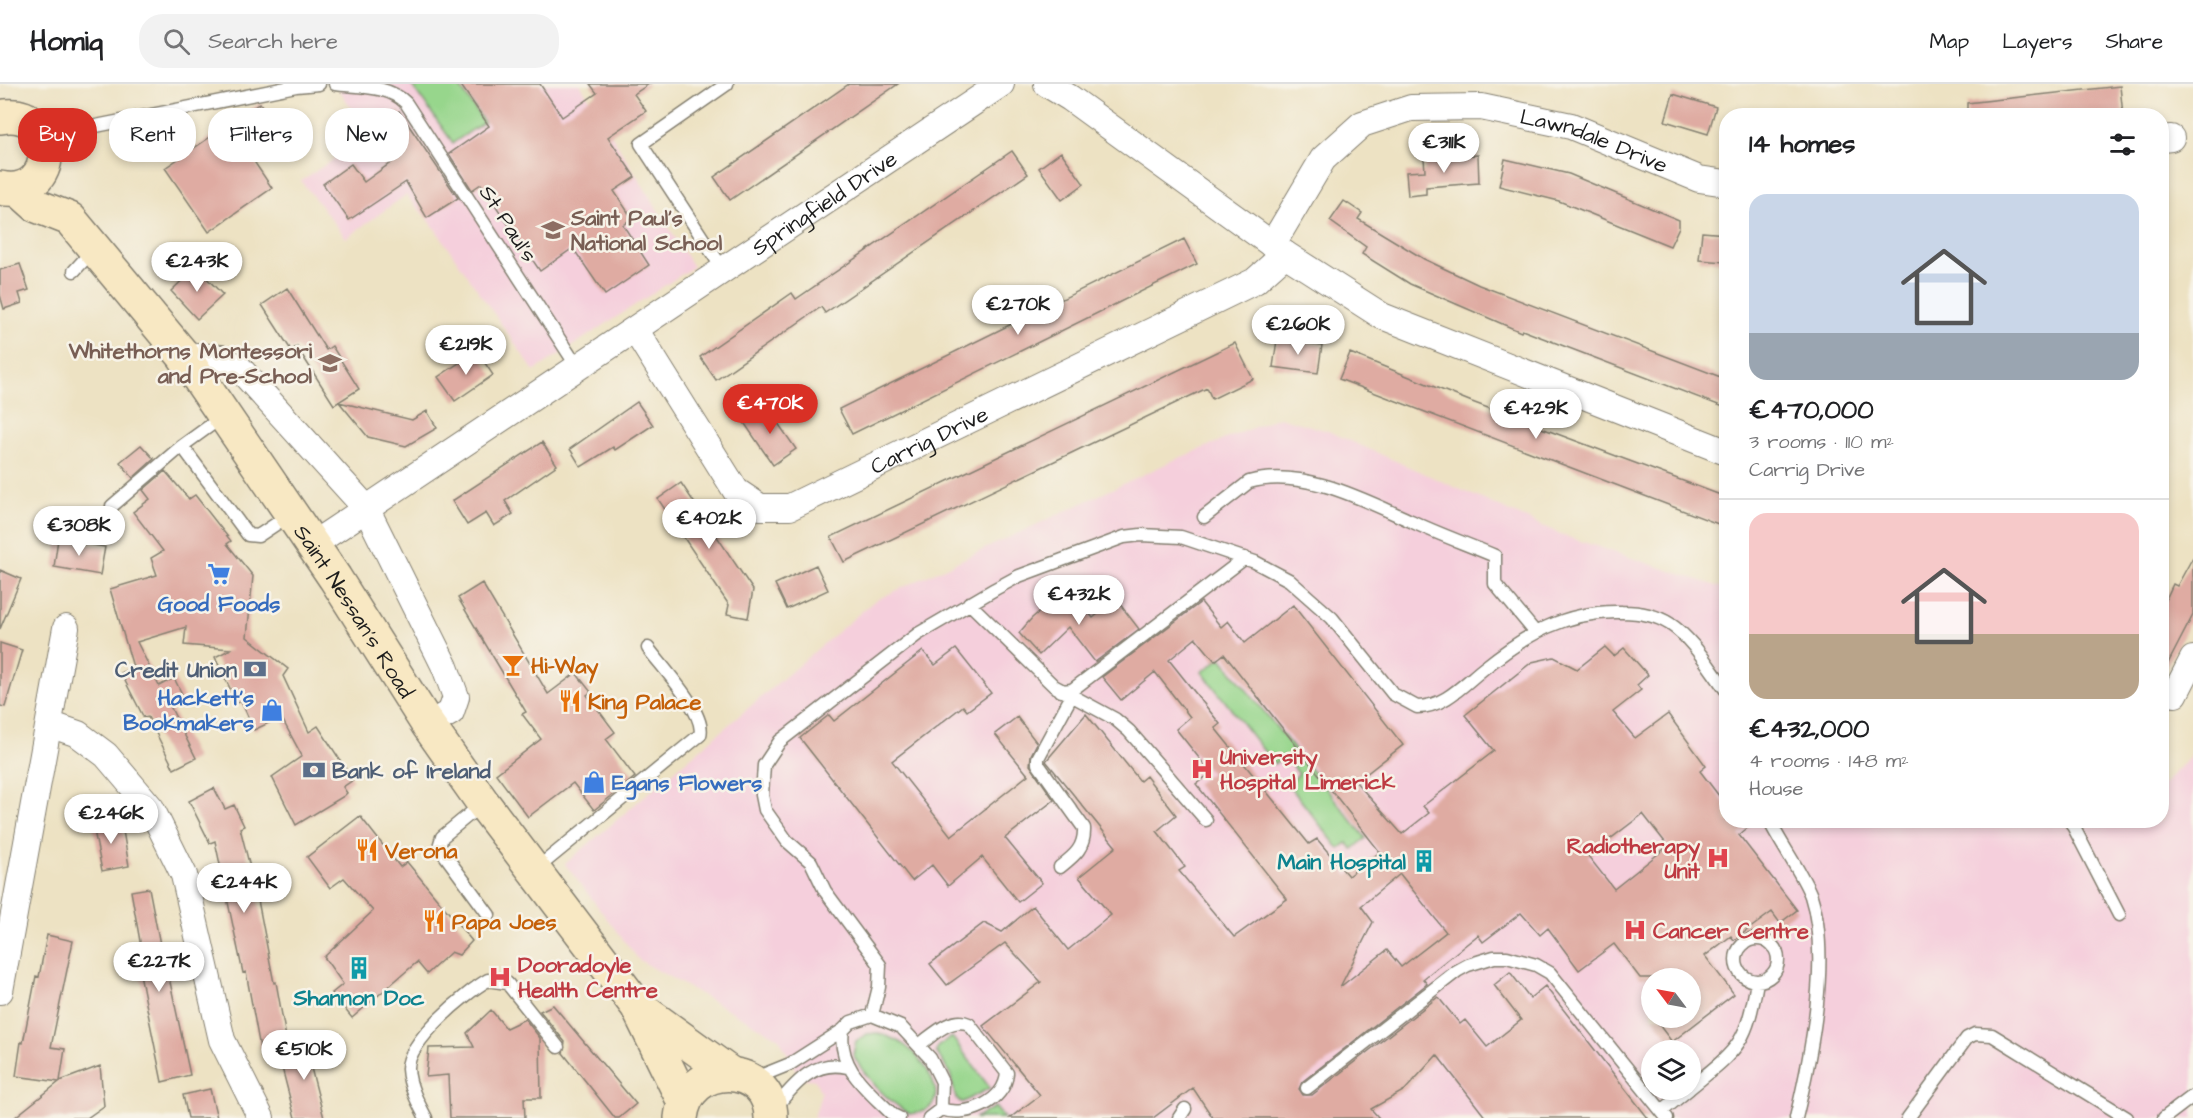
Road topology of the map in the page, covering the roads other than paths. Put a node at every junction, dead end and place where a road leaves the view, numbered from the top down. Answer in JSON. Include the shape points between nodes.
{"nodes":[{"id":1,"x":319,"y":84,"type":"edge"},
{"id":2,"x":335,"y":84,"type":"edge"},
{"id":3,"x":727,"y":84,"type":"edge"},
{"id":4,"x":1001,"y":84,"type":"edge"},
{"id":5,"x":1047,"y":84,"type":"edge"},
{"id":6,"x":5,"y":109,"type":"edge"},
{"id":7,"x":18,"y":117,"type":"edge"},
{"id":8,"x":97,"y":126,"type":"edge"},
{"id":9,"x":42,"y":162,"type":"edge"},
{"id":10,"x":49,"y":162,"type":"edge"},
{"id":11,"x":1719,"y":182,"type":"edge"},
{"id":12,"x":9,"y":188,"type":"edge"},
{"id":13,"x":70,"y":219,"type":"junction"},
{"id":14,"x":1279,"y":250,"type":"junction"},
{"id":15,"x":724,"y":271,"type":"junction"},
{"id":16,"x":636,"y":331,"type":"junction"},
{"id":17,"x":183,"y":355,"type":"junction"},
{"id":18,"x":578,"y":368,"type":"junction"},
{"id":19,"x":225,"y":414,"type":"junction"},
{"id":20,"x":182,"y":446,"type":"junction"},
{"id":21,"x":1719,"y":449,"type":"edge"},
{"id":22,"x":112,"y":506,"type":"dead end"},
{"id":23,"x":366,"y":508,"type":"junction"},
{"id":24,"x":291,"y":514,"type":"junction"},
{"id":25,"x":1204,"y":517,"type":"dead end"},
{"id":26,"x":312,"y":545,"type":"junction"},
{"id":27,"x":1245,"y":558,"type":"junction"},
{"id":28,"x":969,"y":603,"type":"junction"},
{"id":29,"x":66,"y":628,"type":"dead end"},
{"id":30,"x":1535,"y":632,"type":"junction"},
{"id":31,"x":648,"y":648,"type":"dead end"},
{"id":32,"x":2193,"y":659,"type":"edge"},
{"id":33,"x":1719,"y":681,"type":"edge"},
{"id":34,"x":1066,"y":694,"type":"junction"},
{"id":35,"x":2177,"y":694,"type":"edge"},
{"id":36,"x":49,"y":724,"type":"junction"},
{"id":37,"x":428,"y":725,"type":"junction"},
{"id":38,"x":483,"y":803,"type":"junction"},
{"id":39,"x":1206,"y":820,"type":"dead end"},
{"id":40,"x":1773,"y":828,"type":"edge"},
{"id":41,"x":2074,"y":828,"type":"edge"},
{"id":42,"x":1060,"y":867,"type":"dead end"},
{"id":43,"x":534,"y":871,"type":"junction"},
{"id":44,"x":489,"y":915,"type":"dead end"},
{"id":45,"x":2119,"y":915,"type":"dead end"},
{"id":46,"x":1757,"y":982,"type":"dead end"},
{"id":47,"x":0,"y":991,"type":"edge"},
{"id":48,"x":637,"y":1006,"type":"junction"},
{"id":49,"x":872,"y":1015,"type":"junction"},
{"id":50,"x":843,"y":1030,"type":"junction"},
{"id":51,"x":919,"y":1045,"type":"junction"},
{"id":52,"x":558,"y":1047,"type":"dead end"},
{"id":53,"x":847,"y":1067,"type":"junction"},
{"id":54,"x":741,"y":1077,"type":"junction"},
{"id":55,"x":1701,"y":1079,"type":"edge"},
{"id":56,"x":1307,"y":1088,"type":"dead end"},
{"id":57,"x":2193,"y":1096,"type":"edge"},
{"id":58,"x":1679,"y":1100,"type":"edge"},
{"id":59,"x":941,"y":1109,"type":"junction"},
{"id":60,"x":683,"y":1110,"type":"edge"},
{"id":61,"x":771,"y":1115,"type":"edge"},
{"id":62,"x":1664,"y":1115,"type":"edge"},
{"id":63,"x":895,"y":1117,"type":"edge"},
{"id":64,"x":261,"y":1118,"type":"edge"},
{"id":65,"x":426,"y":1118,"type":"edge"},
{"id":66,"x":929,"y":1118,"type":"edge"},
{"id":67,"x":1796,"y":1118,"type":"edge"},
{"id":68,"x":1908,"y":1118,"type":"edge"},
{"id":69,"x":2127,"y":1118,"type":"edge"},
{"id":70,"x":2164,"y":1118,"type":"edge"}],
"edges":[{"from":1,"to":8,"type":"lane"},
{"from":2,"to":18,"type":"lane","name":"St Paul's","via":[[384,90],[406,103]]},
{"from":3,"to":15,"type":"lane","via":[[642,144]]},
{"from":4,"to":15,"type":"street","name":"Springfield Drive"},
{"from":5,"to":14,"type":"street"},
{"from":6,"to":7,"type":"main road","name":"Saint Nessan's Road"},
{"from":9,"to":12,"type":"main road","via":[[34,180]]},
{"from":10,"to":13,"type":"main road","name":"Saint Nessan's Road","via":[[65,197]]},
{"from":11,"to":14,"type":"street","name":"Lawndale Drive","via":[[1699,179],[1571,126],[1481,107],[1411,108],[1362,124],[1323,159]]},
{"from":12,"to":13,"type":"main road","name":"Saint Nessan's Road","via":[[37,206]]},
{"from":13,"to":17,"type":"main road","name":"Saint Nessan's Road","via":[[84,260]]},
{"from":14,"to":16,"type":"street","name":"Carrig Drive","via":[[1255,281],[790,507],[760,507],[736,491]]},
{"from":14,"to":21,"type":"street","via":[[1382,316]]},
{"from":15,"to":16,"type":"street","name":"Springfield Drive"},
{"from":16,"to":18,"type":"street","name":"Springfield Drive"},
{"from":17,"to":19,"type":"main road","name":"Saint Nessan's Road"},
{"from":17,"to":23,"type":"street","via":[[220,358],[239,368]]},
{"from":18,"to":23,"type":"street","name":"Springfield Drive"},
{"from":19,"to":20,"type":"lane"},
{"from":19,"to":24,"type":"main road","name":"Saint Nessan's Road"},
{"from":20,"to":22,"type":"lane"},
{"from":20,"to":24,"type":"lane","via":[[248,535],[258,536]]},
{"from":23,"to":26,"type":"street","name":"Springfield Drive"},
{"from":23,"to":37,"type":"street","via":[[446,667],[456,697],[451,711]]},
{"from":24,"to":26,"type":"main road","name":"Saint Nessan's Road"},
{"from":25,"to":30,"type":"lane","via":[[1249,482],[1258,480],[1305,482],[1343,490],[1495,556],[1495,584]]},
{"from":26,"to":37,"type":"main road","name":"Saint Nessan's Road"},
{"from":27,"to":28,"type":"lane","via":[[1181,537],[1124,537],[1019,576]]},
{"from":27,"to":30,"type":"lane","via":[[1299,587],[1332,618],[1393,694],[1410,705],[1424,707],[1443,701]]},
{"from":27,"to":34,"type":"lane"},
{"from":28,"to":34,"type":"lane"},
{"from":28,"to":49,"type":"lane","via":[[918,634],[849,685],[780,741],[764,765],[765,810],[787,840],[811,862],[825,891],[880,965]]},
{"from":29,"to":36,"type":"street"},
{"from":30,"to":33,"type":"lane","via":[[1589,613],[1644,613],[1677,630]]},
{"from":31,"to":43,"type":"lane","via":[[698,714],[700,735]]},
{"from":32,"to":35,"type":"street"},
{"from":34,"to":39,"type":"lane","via":[[1115,719],[1129,731]]},
{"from":34,"to":42,"type":"lane","via":[[1038,758],[1041,770],[1084,828],[1079,852]]},
{"from":36,"to":47,"type":"street"},
{"from":36,"to":64,"type":"street","via":[[78,734],[106,755],[151,808],[184,875],[222,1040]]},
{"from":37,"to":38,"type":"main road","name":"Saint Nessan's Road"},
{"from":38,"to":43,"type":"main road","name":"Saint Nessan's Road"},
{"from":38,"to":44,"type":"lane","via":[[442,837],[439,847]]},
{"from":40,"to":67,"type":"lane","via":[[1810,893],[1816,914],[1818,970],[1810,1058]]},
{"from":41,"to":45,"type":"lane"},
{"from":43,"to":48,"type":"main road","name":"Saint Nessan's Road"},
{"from":46,"to":55,"type":"lane","via":[[1743,1038]]},
{"from":48,"to":54,"type":"main road","name":"Saint Nessan's Road"},
{"from":48,"to":60,"type":"main road","name":"Saint Nessan's Road"},
{"from":49,"to":50,"type":"lane","via":[[851,1022]]},
{"from":49,"to":51,"type":"lane","via":[[901,1027]]},
{"from":50,"to":53,"type":"lane","via":[[841,1042]]},
{"from":50,"to":54,"type":"lane","via":[[790,1064]]},
{"from":51,"to":59,"type":"lane","via":[[942,1082]]},
{"from":51,"to":59,"type":"lane","via":[[952,1022],[962,1020],[1007,1073],[1007,1084],[993,1099],[960,1112]]},
{"from":52,"to":65,"type":"lane","via":[[507,983],[488,980],[422,1038],[410,1057],[409,1078]]},
{"from":53,"to":61,"type":"lane","via":[[822,1066],[800,1078]]},
{"from":53,"to":63,"type":"lane"},
{"from":54,"to":60,"type":"main road","via":[[714,1075],[701,1081]]},
{"from":54,"to":61,"type":"main road","name":"Saint Nessan's Road","via":[[766,1095]]},
{"from":56,"to":62,"type":"lane","via":[[1456,971],[1494,957],[1507,957],[1550,973]]},
{"from":57,"to":70,"type":"lane"},
{"from":58,"to":62,"type":"lane"},
{"from":59,"to":66,"type":"lane"},
{"from":68,"to":69,"type":"lane","via":[[1967,1038],[1983,1033]]}]}
